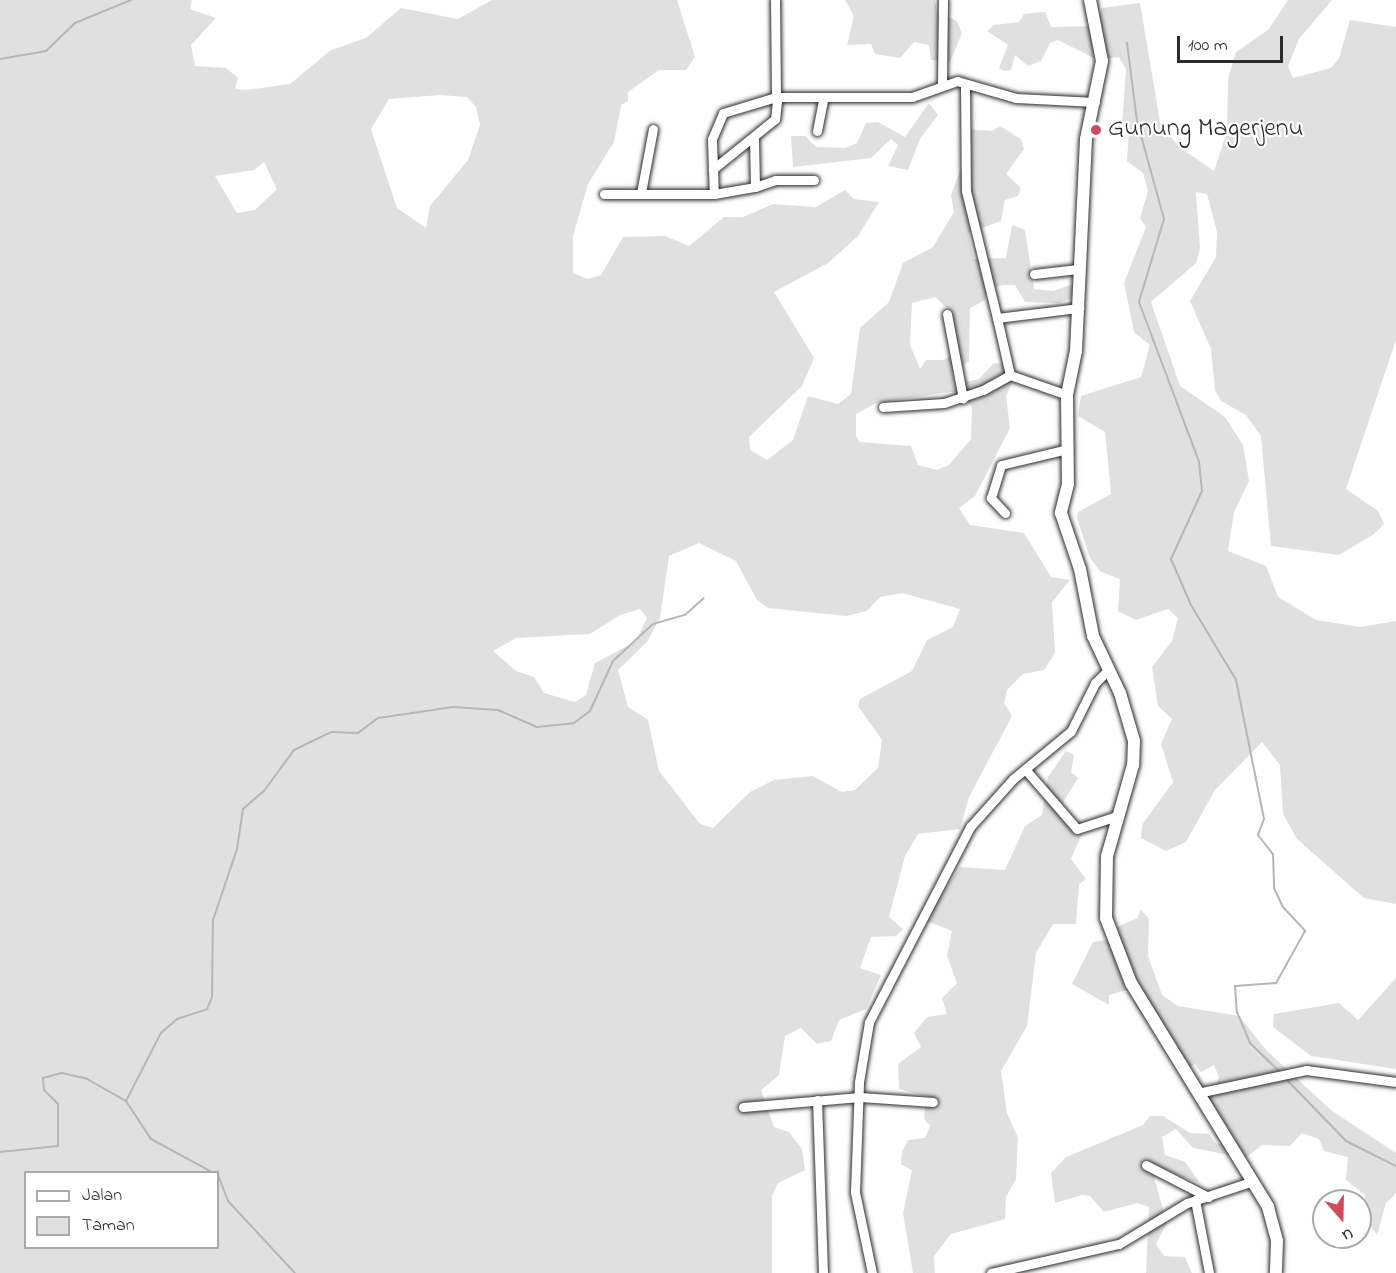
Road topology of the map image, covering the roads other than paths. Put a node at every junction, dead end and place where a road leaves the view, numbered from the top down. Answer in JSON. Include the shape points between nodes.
{"nodes":[{"id":1,"x":775,"y":0,"type":"edge"},
{"id":2,"x":944,"y":0,"type":"edge"},
{"id":3,"x":1090,"y":0,"type":"edge"},
{"id":4,"x":942,"y":84,"type":"junction"},
{"id":5,"x":965,"y":84,"type":"junction"},
{"id":6,"x":776,"y":97,"type":"junction"},
{"id":7,"x":823,"y":99,"type":"junction"},
{"id":8,"x":1095,"y":102,"type":"junction"},
{"id":9,"x":652,"y":129,"type":"dead end"},
{"id":10,"x":817,"y":130,"type":"dead end"},
{"id":11,"x":754,"y":139,"type":"junction"},
{"id":12,"x":713,"y":169,"type":"junction"},
{"id":13,"x":814,"y":180,"type":"dead end"},
{"id":14,"x":754,"y":187,"type":"junction"},
{"id":15,"x":642,"y":193,"type":"junction"},
{"id":16,"x":604,"y":194,"type":"dead end"},
{"id":17,"x":714,"y":194,"type":"junction"},
{"id":18,"x":1078,"y":269,"type":"junction"},
{"id":19,"x":1034,"y":274,"type":"dead end"},
{"id":20,"x":1079,"y":308,"type":"junction"},
{"id":21,"x":947,"y":314,"type":"dead end"},
{"id":22,"x":997,"y":318,"type":"junction"},
{"id":23,"x":1010,"y":375,"type":"junction"},
{"id":24,"x":1067,"y":395,"type":"junction"},
{"id":25,"x":963,"y":399,"type":"junction"},
{"id":26,"x":883,"y":407,"type":"dead end"},
{"id":27,"x":1067,"y":449,"type":"junction"},
{"id":28,"x":1005,"y":513,"type":"dead end"},
{"id":29,"x":1109,"y":669,"type":"junction"},
{"id":30,"x":1025,"y":769,"type":"junction"},
{"id":31,"x":1115,"y":817,"type":"junction"},
{"id":32,"x":1396,"y":1083,"type":"edge"},
{"id":33,"x":1202,"y":1092,"type":"junction"},
{"id":34,"x":860,"y":1097,"type":"junction"},
{"id":35,"x":816,"y":1100,"type":"junction"},
{"id":36,"x":933,"y":1102,"type":"dead end"},
{"id":37,"x":743,"y":1107,"type":"dead end"},
{"id":38,"x":1146,"y":1165,"type":"dead end"},
{"id":39,"x":1253,"y":1181,"type":"junction"},
{"id":40,"x":1208,"y":1197,"type":"junction"},
{"id":41,"x":1194,"y":1200,"type":"junction"},
{"id":42,"x":823,"y":1273,"type":"edge"},
{"id":43,"x":872,"y":1273,"type":"edge"},
{"id":44,"x":992,"y":1273,"type":"edge"},
{"id":45,"x":1209,"y":1273,"type":"edge"},
{"id":46,"x":1276,"y":1273,"type":"edge"}],
"edges":[{"from":1,"to":6,"type":"street"},
{"from":2,"to":4,"type":"street"},
{"from":3,"to":8,"type":"main road","via":[[1102,61]]},
{"from":4,"to":5,"type":"street"},
{"from":4,"to":7,"type":"street","via":[[912,97]]},
{"from":5,"to":8,"type":"street","via":[[1016,98]]},
{"from":5,"to":22,"type":"street","via":[[966,192]]},
{"from":6,"to":7,"type":"street"},
{"from":6,"to":11,"type":"street","via":[[775,118]]},
{"from":6,"to":12,"type":"street","via":[[723,113],[712,140]]},
{"from":7,"to":10,"type":"street"},
{"from":8,"to":18,"type":"main road","via":[[1086,139]]},
{"from":9,"to":15,"type":"street"},
{"from":11,"to":12,"type":"street"},
{"from":11,"to":14,"type":"street"},
{"from":12,"to":17,"type":"street"},
{"from":13,"to":14,"type":"street","via":[[775,180]]},
{"from":14,"to":17,"type":"street"},
{"from":15,"to":16,"type":"street"},
{"from":15,"to":17,"type":"street"},
{"from":18,"to":19,"type":"street"},
{"from":18,"to":20,"type":"main road"},
{"from":20,"to":22,"type":"street"},
{"from":20,"to":24,"type":"main road"},
{"from":21,"to":25,"type":"street"},
{"from":22,"to":23,"type":"street"},
{"from":23,"to":24,"type":"street"},
{"from":23,"to":25,"type":"street"},
{"from":24,"to":27,"type":"main road"},
{"from":25,"to":26,"type":"street"},
{"from":27,"to":28,"type":"street","via":[[1001,465],[992,498]]},
{"from":27,"to":29,"type":"main road","via":[[1062,521],[1080,569],[1093,636]]},
{"from":29,"to":30,"type":"street","via":[[1095,682],[1071,731]]},
{"from":29,"to":31,"type":"main road","via":[[1134,741],[1133,765]]},
{"from":30,"to":31,"type":"street","via":[[1077,829]]},
{"from":30,"to":34,"type":"street","via":[[970,826],[898,958],[866,1032]]},
{"from":31,"to":33,"type":"main road","via":[[1105,883],[1111,936],[1131,983]]},
{"from":32,"to":33,"type":"street","via":[[1306,1070]]},
{"from":33,"to":39,"type":"main road"},
{"from":34,"to":35,"type":"street"},
{"from":34,"to":36,"type":"street"},
{"from":34,"to":43,"type":"street","via":[[855,1192]]},
{"from":35,"to":37,"type":"street"},
{"from":35,"to":42,"type":"street"},
{"from":38,"to":40,"type":"street"},
{"from":39,"to":40,"type":"street"},
{"from":39,"to":46,"type":"main road","via":[[1275,1227]]},
{"from":40,"to":41,"type":"street"},
{"from":41,"to":44,"type":"street","via":[[1119,1244]]},
{"from":41,"to":45,"type":"street"}]}
